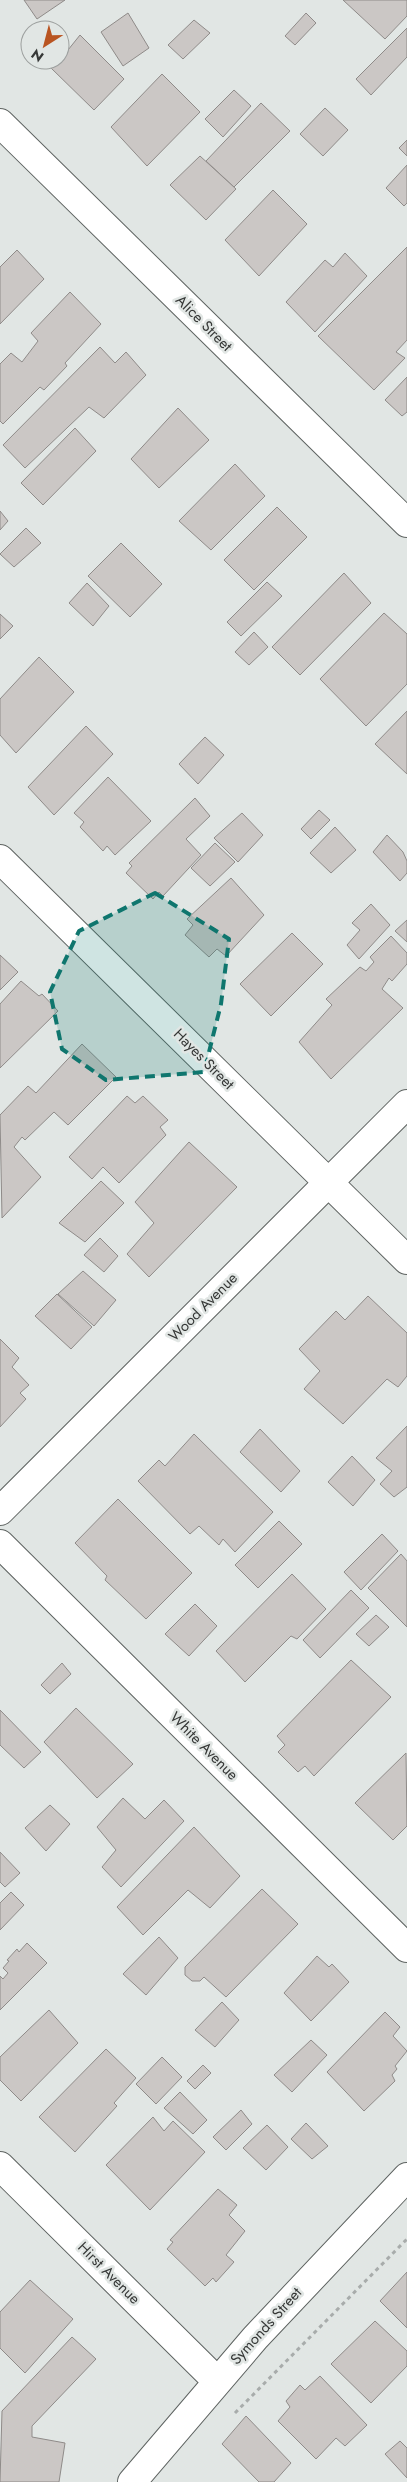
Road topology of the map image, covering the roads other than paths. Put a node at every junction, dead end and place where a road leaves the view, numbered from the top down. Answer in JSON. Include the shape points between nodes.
{"nodes":[{"id":1,"x":0,"y":123,"type":"edge"},
{"id":2,"x":407,"y":523,"type":"edge"},
{"id":3,"x":0,"y":859,"type":"edge"},
{"id":4,"x":407,"y":1104,"type":"edge"},
{"id":5,"x":328,"y":1182,"type":"junction"},
{"id":6,"x":407,"y":1260,"type":"edge"},
{"id":7,"x":0,"y":1511,"type":"edge"},
{"id":8,"x":0,"y":1544,"type":"edge"},
{"id":9,"x":407,"y":1948,"type":"edge"},
{"id":10,"x":0,"y":2166,"type":"edge"},
{"id":11,"x":407,"y":2177,"type":"edge"},
{"id":12,"x":217,"y":2382,"type":"junction"},
{"id":13,"x":132,"y":2482,"type":"edge"}],
"edges":[{"from":1,"to":2,"type":"street","name":"Alice Street"},
{"from":3,"to":5,"type":"street","name":"Hayes Street"},
{"from":4,"to":5,"type":"street","name":"Wood Avenue"},
{"from":5,"to":6,"type":"street","name":"Hayes Street"},
{"from":5,"to":7,"type":"street","name":"Wood Avenue"},
{"from":8,"to":9,"type":"street","name":"White Avenue"},
{"from":10,"to":12,"type":"street","name":"Hirst Avenue"},
{"from":11,"to":12,"type":"street","name":"Symonds Street","via":[[271,2320]]},
{"from":12,"to":13,"type":"street","name":"Symonds Street"}]}
